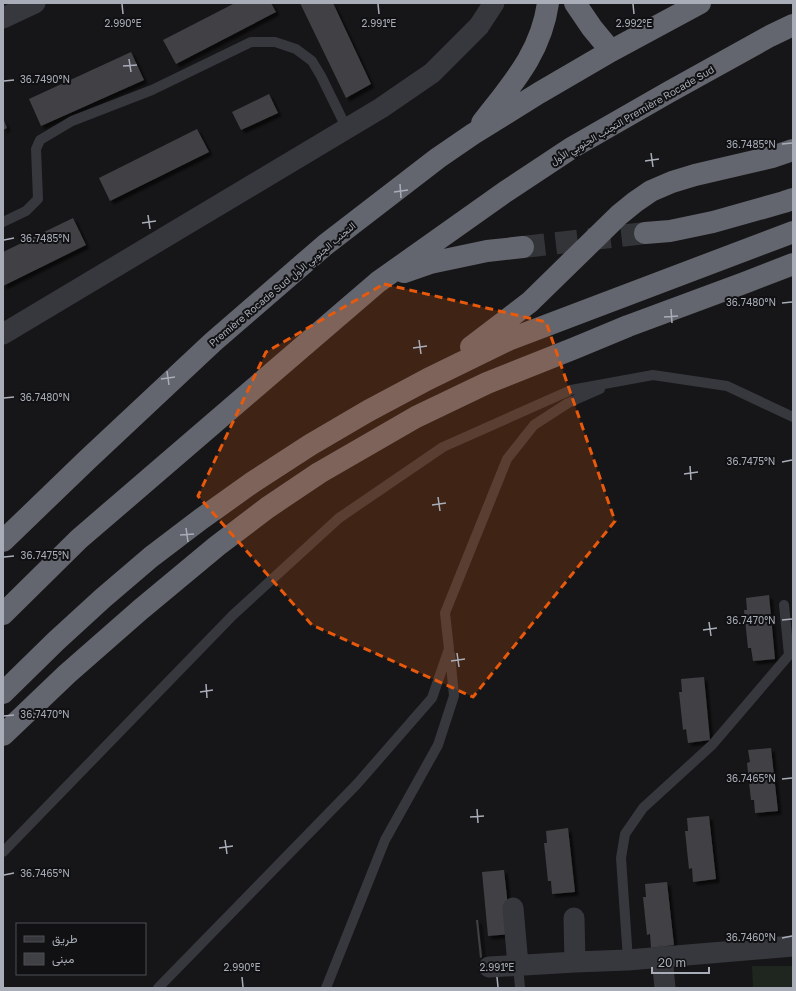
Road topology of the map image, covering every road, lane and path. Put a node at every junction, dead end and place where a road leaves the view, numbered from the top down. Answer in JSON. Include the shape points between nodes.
{"nodes":[{"id":1,"x":35,"y":3,"type":"edge"},
{"id":2,"x":494,"y":3,"type":"edge"},
{"id":3,"x":548,"y":3,"type":"edge"},
{"id":4,"x":575,"y":3,"type":"edge"},
{"id":5,"x":700,"y":3,"type":"edge"},
{"id":6,"x":3,"y":18,"type":"edge"},
{"id":7,"x":793,"y":25,"type":"edge"},
{"id":8,"x":611,"y":51,"type":"junction"},
{"id":9,"x":347,"y":129,"type":"junction"},
{"id":10,"x":473,"y":134,"type":"junction"},
{"id":11,"x":793,"y":150,"type":"edge"},
{"id":12,"x":793,"y":199,"type":"edge"},
{"id":13,"x":3,"y":222,"type":"edge"},
{"id":14,"x":793,"y":232,"type":"edge"},
{"id":15,"x":645,"y":233,"type":"tunnel mouth"},
{"id":16,"x":523,"y":247,"type":"tunnel mouth"},
{"id":17,"x":793,"y":264,"type":"edge"},
{"id":18,"x":378,"y":282,"type":"junction"},
{"id":19,"x":3,"y":334,"type":"edge"},
{"id":20,"x":428,"y":379,"type":"junction"},
{"id":21,"x":618,"y":381,"type":"junction"},
{"id":22,"x":793,"y":417,"type":"edge"},
{"id":23,"x":3,"y":541,"type":"edge"},
{"id":24,"x":784,"y":605,"type":"dead end"},
{"id":25,"x":3,"y":614,"type":"edge"},
{"id":26,"x":449,"y":649,"type":"junction"},
{"id":27,"x":791,"y":655,"type":"edge"},
{"id":28,"x":3,"y":693,"type":"edge"},
{"id":29,"x":3,"y":735,"type":"edge"},
{"id":30,"x":3,"y":852,"type":"edge"},
{"id":31,"x":513,"y":908,"type":"dead end"},
{"id":32,"x":574,"y":918,"type":"dead end"},
{"id":33,"x":793,"y":946,"type":"edge"},
{"id":34,"x":662,"y":956,"type":"junction"},
{"id":35,"x":628,"y":960,"type":"junction"},
{"id":36,"x":575,"y":962,"type":"junction"},
{"id":37,"x":518,"y":965,"type":"junction"},
{"id":38,"x":489,"y":967,"type":"dead end"},
{"id":39,"x":158,"y":988,"type":"edge"},
{"id":40,"x":326,"y":988,"type":"edge"},
{"id":41,"x":520,"y":988,"type":"edge"},
{"id":42,"x":666,"y":988,"type":"edge"}],
"edges":[{"from":1,"to":6,"type":"street"},
{"from":2,"to":9,"type":"street","via":[[480,26],[432,74]]},
{"from":3,"to":10,"type":"highway","via":[[544,24],[532,54]]},
{"from":4,"to":8,"type":"highway"},
{"from":5,"to":8,"type":"highway"},
{"from":7,"to":18,"type":"highway","name":"التجنب الجنوبي الأول Première Rocade Sud","via":[[573,147]]},
{"from":8,"to":10,"type":"highway","name":"Première Rocade Sud التجنب الجنوبي الأول"},
{"from":9,"to":13,"type":"lane","via":[[312,61],[296,49],[275,42],[251,42],[152,90],[72,121],[40,140],[36,149],[38,199],[26,211]]},
{"from":9,"to":19,"type":"street"},
{"from":10,"to":23,"type":"highway","name":"Première Rocade Sud التجنب الجنوبي الأول","via":[[325,245],[213,342]]},
{"from":11,"to":20,"type":"highway","via":[[678,180],[651,191],[619,215],[530,302]]},
{"from":12,"to":15,"type":"highway","via":[[714,222]]},
{"from":14,"to":20,"type":"highway","via":[[508,340]]},
{"from":16,"to":18,"type":"highway","via":[[487,251],[430,263]]},
{"from":17,"to":29,"type":"highway","via":[[628,326],[487,383],[416,417],[319,473],[217,546],[67,674]]},
{"from":18,"to":25,"type":"highway","via":[[78,539]]},
{"from":20,"to":28,"type":"highway","via":[[310,445],[201,519],[103,598]]},
{"from":21,"to":22,"type":"lane","via":[[652,375],[727,386]]},
{"from":21,"to":26,"type":"lane","via":[[568,403],[534,425],[507,460],[445,613]]},
{"from":21,"to":30,"type":"lane","via":[[571,390],[444,447],[339,518],[233,615]]},
{"from":24,"to":27,"type":"lane"},
{"from":26,"to":39,"type":"lane","via":[[432,698],[357,784]]},
{"from":26,"to":40,"type":"lane","via":[[454,696],[438,745],[385,840]]},
{"from":27,"to":35,"type":"lane","via":[[712,745],[643,808],[625,834],[621,858]]},
{"from":31,"to":37,"type":"street"},
{"from":32,"to":36,"type":"street"},
{"from":33,"to":34,"type":"street"},
{"from":34,"to":35,"type":"street"},
{"from":34,"to":42,"type":"street"},
{"from":35,"to":36,"type":"street"},
{"from":36,"to":37,"type":"street"},
{"from":37,"to":38,"type":"street"},
{"from":37,"to":41,"type":"lane"}]}
